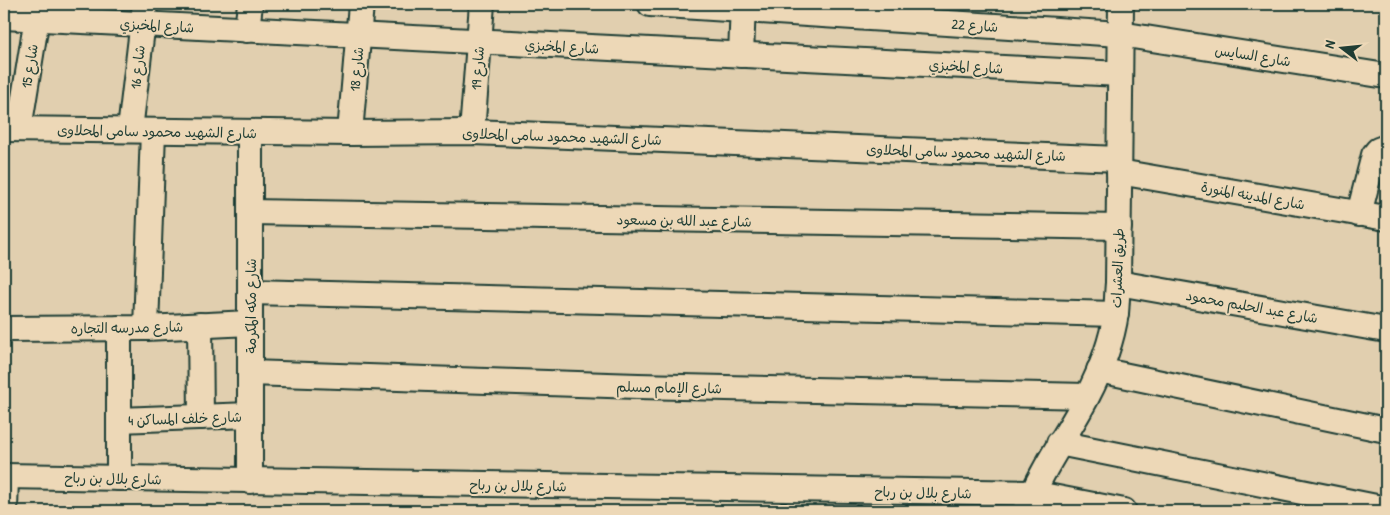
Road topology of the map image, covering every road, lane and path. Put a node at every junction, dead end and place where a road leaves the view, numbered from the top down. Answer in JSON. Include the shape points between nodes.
{"nodes":[{"id":1,"x":250,"y":4,"type":"edge"},
{"id":2,"x":361,"y":4,"type":"edge"},
{"id":3,"x":482,"y":4,"type":"edge"},
{"id":4,"x":650,"y":4,"type":"edge"},
{"id":5,"x":1121,"y":4,"type":"edge"},
{"id":6,"x":743,"y":7,"type":"edge"},
{"id":7,"x":38,"y":11,"type":"edge"},
{"id":8,"x":143,"y":14,"type":"edge"},
{"id":9,"x":4,"y":18,"type":"edge"},
{"id":10,"x":248,"y":30,"type":"junction"},
{"id":11,"x":1120,"y":34,"type":"junction"},
{"id":12,"x":358,"y":35,"type":"junction"},
{"id":13,"x":479,"y":41,"type":"junction"},
{"id":14,"x":741,"y":55,"type":"junction"},
{"id":15,"x":1120,"y":74,"type":"junction"},
{"id":16,"x":1386,"y":76,"type":"edge"},
{"id":17,"x":11,"y":129,"type":"edge"},
{"id":18,"x":142,"y":130,"type":"junction"},
{"id":19,"x":250,"y":132,"type":"junction"},
{"id":20,"x":472,"y":132,"type":"junction"},
{"id":21,"x":350,"y":133,"type":"junction"},
{"id":22,"x":1386,"y":148,"type":"edge"},
{"id":23,"x":1119,"y":165,"type":"junction"},
{"id":24,"x":250,"y":212,"type":"junction"},
{"id":25,"x":1360,"y":214,"type":"junction"},
{"id":26,"x":1386,"y":218,"type":"edge"},
{"id":27,"x":1119,"y":227,"type":"junction"},
{"id":28,"x":1118,"y":283,"type":"junction"},
{"id":29,"x":250,"y":292,"type":"junction"},
{"id":30,"x":1116,"y":314,"type":"junction"},
{"id":31,"x":250,"y":323,"type":"junction"},
{"id":32,"x":200,"y":325,"type":"junction"},
{"id":33,"x":120,"y":328,"type":"junction"},
{"id":34,"x":146,"y":328,"type":"junction"},
{"id":35,"x":4,"y":329,"type":"edge"},
{"id":36,"x":1386,"y":330,"type":"edge"},
{"id":37,"x":1099,"y":370,"type":"junction"},
{"id":38,"x":250,"y":373,"type":"junction"},
{"id":39,"x":1087,"y":396,"type":"junction"},
{"id":40,"x":250,"y":415,"type":"junction"},
{"id":41,"x":200,"y":417,"type":"junction"},
{"id":42,"x":119,"y":420,"type":"junction"},
{"id":43,"x":1386,"y":430,"type":"edge"},
{"id":44,"x":1059,"y":443,"type":"junction"},
{"id":45,"x":5,"y":476,"type":"edge"},
{"id":46,"x":118,"y":478,"type":"junction"},
{"id":47,"x":250,"y":480,"type":"junction"},
{"id":48,"x":1028,"y":502,"type":"edge"},
{"id":49,"x":1386,"y":509,"type":"edge"},
{"id":50,"x":5,"y":511,"type":"edge"},
{"id":51,"x":1124,"y":511,"type":"edge"}],
"edges":[{"from":1,"to":10,"type":"street"},
{"from":2,"to":12,"type":"street","name":"شارع 18"},
{"from":3,"to":13,"type":"street","name":"شارع 19"},
{"from":4,"to":6,"type":"street","name":"شارع 22"},
{"from":5,"to":11,"type":"street","name":"طريق العشرات"},
{"from":6,"to":11,"type":"street","name":"شارع 22"},
{"from":6,"to":14,"type":"street"},
{"from":7,"to":8,"type":"street","name":"شارع المخبزي"},
{"from":7,"to":9,"type":"street","name":"شارع المخبزي"},
{"from":7,"to":17,"type":"street","name":"شارع 15"},
{"from":8,"to":10,"type":"street","name":"شارع المخبزي"},
{"from":8,"to":18,"type":"street","name":"شارع 16"},
{"from":10,"to":12,"type":"street","name":"شارع المخبزي"},
{"from":11,"to":15,"type":"street","name":"طريق العشرات"},
{"from":11,"to":16,"type":"street","name":"شارع السايس"},
{"from":12,"to":13,"type":"street","name":"شارع المخبزي"},
{"from":12,"to":21,"type":"street","name":"شارع 18"},
{"from":13,"to":14,"type":"street","name":"شارع المخبزي"},
{"from":13,"to":20,"type":"street","name":"شارع 19"},
{"from":14,"to":15,"type":"street","name":"شارع المخبزي"},
{"from":15,"to":23,"type":"street","name":"طريق العشرات"},
{"from":17,"to":18,"type":"street","name":"شارع الشهيد محمود سامى المحلاوى"},
{"from":18,"to":19,"type":"street","name":"شارع الشهيد محمود سامى المحلاوى"},
{"from":18,"to":34,"type":"street","name":"شارع 16"},
{"from":19,"to":21,"type":"street","name":"شارع الشهيد محمود سامى المحلاوى"},
{"from":19,"to":24,"type":"street","name":"شارع مكه المكرمة"},
{"from":20,"to":21,"type":"street","name":"شارع الشهيد محمود سامى المحلاوى"},
{"from":20,"to":23,"type":"street","name":"شارع الشهيد محمود سامى المحلاوى"},
{"from":22,"to":25,"type":"street","via":[[1374,155]]},
{"from":23,"to":25,"type":"street","name":"شارع المدينه المنورة"},
{"from":23,"to":27,"type":"street","name":"طريق العشرات"},
{"from":24,"to":27,"type":"street","name":"شارع عبد الله بن مسعود"},
{"from":24,"to":29,"type":"street","name":"شارع مكه المكرمة"},
{"from":25,"to":26,"type":"street","name":"شارع المدينه المنورة"},
{"from":27,"to":28,"type":"street","name":"طريق العشرات"},
{"from":28,"to":30,"type":"street","name":"طريق العشرات"},
{"from":28,"to":36,"type":"street","name":"شارع عبد الحليم محمود"},
{"from":29,"to":30,"type":"street"},
{"from":29,"to":31,"type":"street","name":"شارع مكه المكرمة"},
{"from":30,"to":37,"type":"street","name":"طريق العشرات"},
{"from":31,"to":32,"type":"street","name":"شارع مدرسه التجاره"},
{"from":31,"to":38,"type":"street","name":"شارع مكه المكرمة"},
{"from":32,"to":34,"type":"street","name":"شارع مدرسه التجاره"},
{"from":32,"to":41,"type":"street"},
{"from":33,"to":34,"type":"street","name":"شارع مدرسه التجاره"},
{"from":33,"to":35,"type":"street","name":"شارع مدرسه التجاره"},
{"from":33,"to":42,"type":"street"},
{"from":37,"to":39,"type":"street","name":"طريق العشرات"},
{"from":37,"to":43,"type":"street"},
{"from":38,"to":39,"type":"street","name":"شارع الإمام مسلم","via":[[628,386]]},
{"from":38,"to":40,"type":"street","name":"شارع مكه المكرمة"},
{"from":39,"to":44,"type":"street","name":"طريق العشرات"},
{"from":40,"to":41,"type":"street","name":"شارع خلف المساكن 4"},
{"from":40,"to":47,"type":"street","name":"شارع مكه المكرمة"},
{"from":41,"to":42,"type":"street","name":"شارع خلف المساكن 4"},
{"from":42,"to":46,"type":"street"},
{"from":44,"to":48,"type":"street","name":"طريق العشرات"},
{"from":44,"to":49,"type":"street"},
{"from":45,"to":46,"type":"street","name":"شارع بلال بن رباح"},
{"from":45,"to":50,"type":"street"},
{"from":46,"to":47,"type":"street","name":"شارع بلال بن رباح"},
{"from":47,"to":48,"type":"street","name":"شارع بلال بن رباح"},
{"from":48,"to":51,"type":"street","name":"شارع بلال بن رباح"}]}
